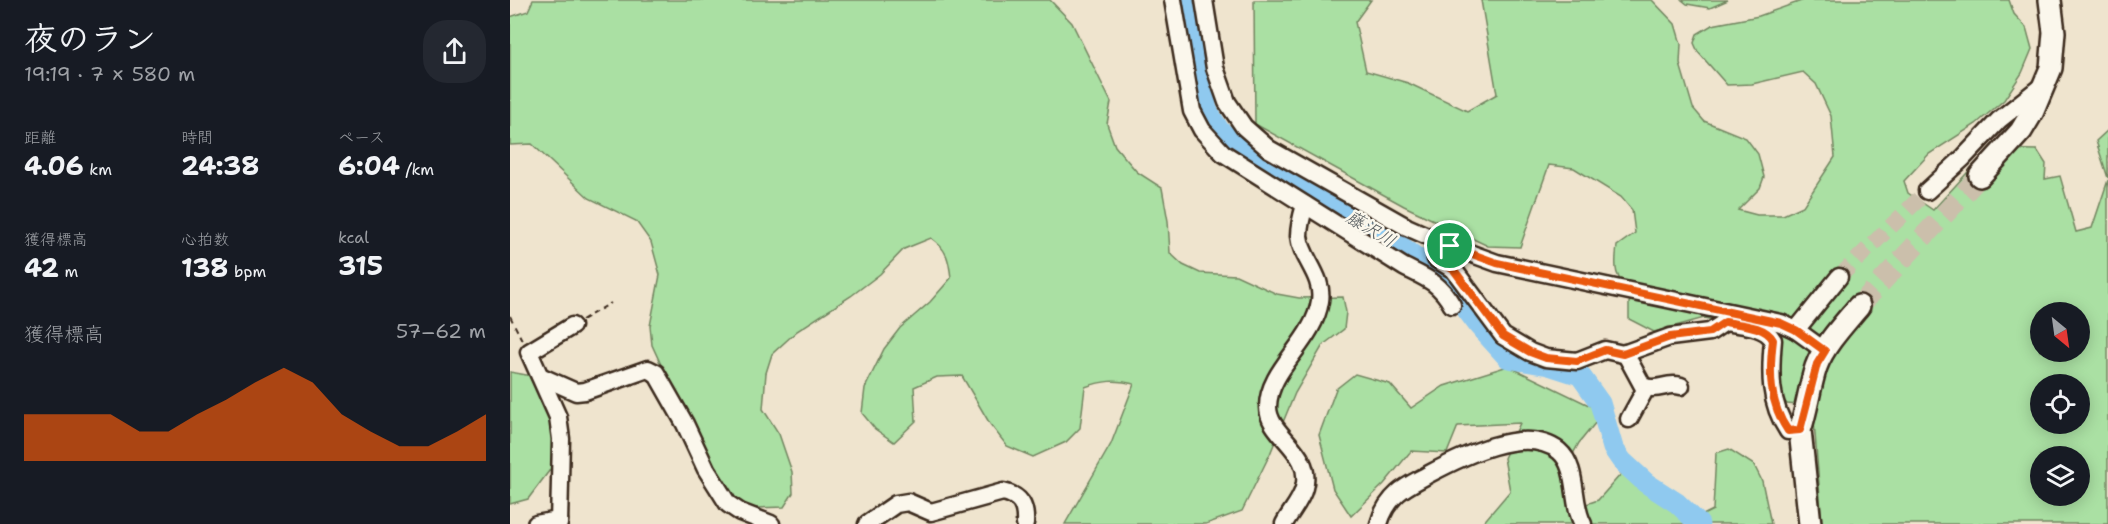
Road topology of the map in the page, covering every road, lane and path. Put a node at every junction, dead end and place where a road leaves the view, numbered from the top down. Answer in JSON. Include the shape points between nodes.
{"nodes":[{"id":1,"x":1173,"y":0,"type":"edge"},
{"id":2,"x":1204,"y":0,"type":"edge"},
{"id":3,"x":2050,"y":0,"type":"edge"},
{"id":4,"x":2044,"y":84,"type":"junction"},
{"id":5,"x":1980,"y":176,"type":"tunnel mouth"},
{"id":6,"x":1927,"y":191,"type":"tunnel mouth"},
{"id":7,"x":1305,"y":205,"type":"junction"},
{"id":8,"x":1450,"y":246,"type":"junction"},
{"id":9,"x":1436,"y":259,"type":"junction"},
{"id":10,"x":1418,"y":274,"type":"junction"},
{"id":11,"x":1839,"y":277,"type":"tunnel mouth"},
{"id":12,"x":611,"y":303,"type":"dead end"},
{"id":13,"x":1452,"y":305,"type":"dead end"},
{"id":14,"x":1859,"y":306,"type":"tunnel mouth"},
{"id":15,"x":510,"y":315,"type":"edge"},
{"id":16,"x":572,"y":326,"type":"joint"},
{"id":17,"x":1796,"y":330,"type":"junction"},
{"id":18,"x":1825,"y":351,"type":"junction"},
{"id":19,"x":529,"y":352,"type":"junction"},
{"id":20,"x":1625,"y":353,"type":"junction"},
{"id":21,"x":540,"y":376,"type":"junction"},
{"id":22,"x":1681,"y":386,"type":"dead end"},
{"id":23,"x":1644,"y":387,"type":"junction"},
{"id":24,"x":1629,"y":419,"type":"dead end"},
{"id":25,"x":1800,"y":430,"type":"junction"},
{"id":26,"x":559,"y":522,"type":"edge"},
{"id":27,"x":1810,"y":522,"type":"edge"},
{"id":28,"x":536,"y":524,"type":"edge"},
{"id":29,"x":771,"y":524,"type":"edge"},
{"id":30,"x":867,"y":524,"type":"edge"},
{"id":31,"x":1025,"y":524,"type":"edge"},
{"id":32,"x":1284,"y":524,"type":"edge"},
{"id":33,"x":1379,"y":524,"type":"edge"},
{"id":34,"x":1583,"y":524,"type":"edge"}],
"edges":[{"from":1,"to":7,"type":"street","via":[[1192,111],[1202,130],[1223,153]]},
{"from":2,"to":8,"type":"street","via":[[1215,68],[1227,102],[1244,127],[1269,149],[1407,227]]},
{"from":3,"to":4,"type":"main road","via":[[2054,32],[2051,68]]},
{"from":4,"to":5,"type":"main road","via":[[2021,131]]},
{"from":4,"to":6,"type":"street","via":[[1999,120]]},
{"from":7,"to":10,"type":"street"},
{"from":7,"to":32,"type":"street","via":[[1299,238],[1318,282],[1320,304],[1312,327],[1278,376],[1268,406],[1272,421],[1306,470],[1304,488]]},
{"from":8,"to":9,"type":"street"},
{"from":8,"to":17,"type":"street","via":[[1497,263],[1781,323]]},
{"from":9,"to":10,"type":"street"},
{"from":9,"to":20,"type":"street","via":[[1454,270],[1503,336],[1530,352],[1577,361],[1605,350]]},
{"from":10,"to":13,"type":"street","via":[[1444,290]]},
{"from":11,"to":17,"type":"street"},
{"from":12,"to":16,"type":"path"},
{"from":14,"to":18,"type":"main road"},
{"from":15,"to":19,"type":"path"},
{"from":16,"to":19,"type":"street"},
{"from":17,"to":18,"type":"street"},
{"from":18,"to":25,"type":"main road","via":[[1817,364]]},
{"from":19,"to":21,"type":"street"},
{"from":20,"to":23,"type":"street"},
{"from":20,"to":25,"type":"street","via":[[1670,337],[1710,332],[1725,322],[1763,330],[1773,340],[1771,389],[1779,417],[1788,431]]},
{"from":21,"to":26,"type":"street","via":[[558,417],[561,439]]},
{"from":21,"to":29,"type":"street","via":[[576,392],[596,389],[648,369],[656,373],[728,504]]},
{"from":22,"to":23,"type":"street","via":[[1672,384],[1658,390]]},
{"from":23,"to":24,"type":"street"},
{"from":25,"to":27,"type":"main road"},
{"from":26,"to":28,"type":"street"},
{"from":30,"to":31,"type":"street","via":[[896,504],[908,502],[931,512],[1003,492],[1015,495],[1023,506]]},
{"from":33,"to":34,"type":"street","via":[[1396,495],[1406,487],[1481,449],[1527,441],[1550,446],[1565,458]]}]}
